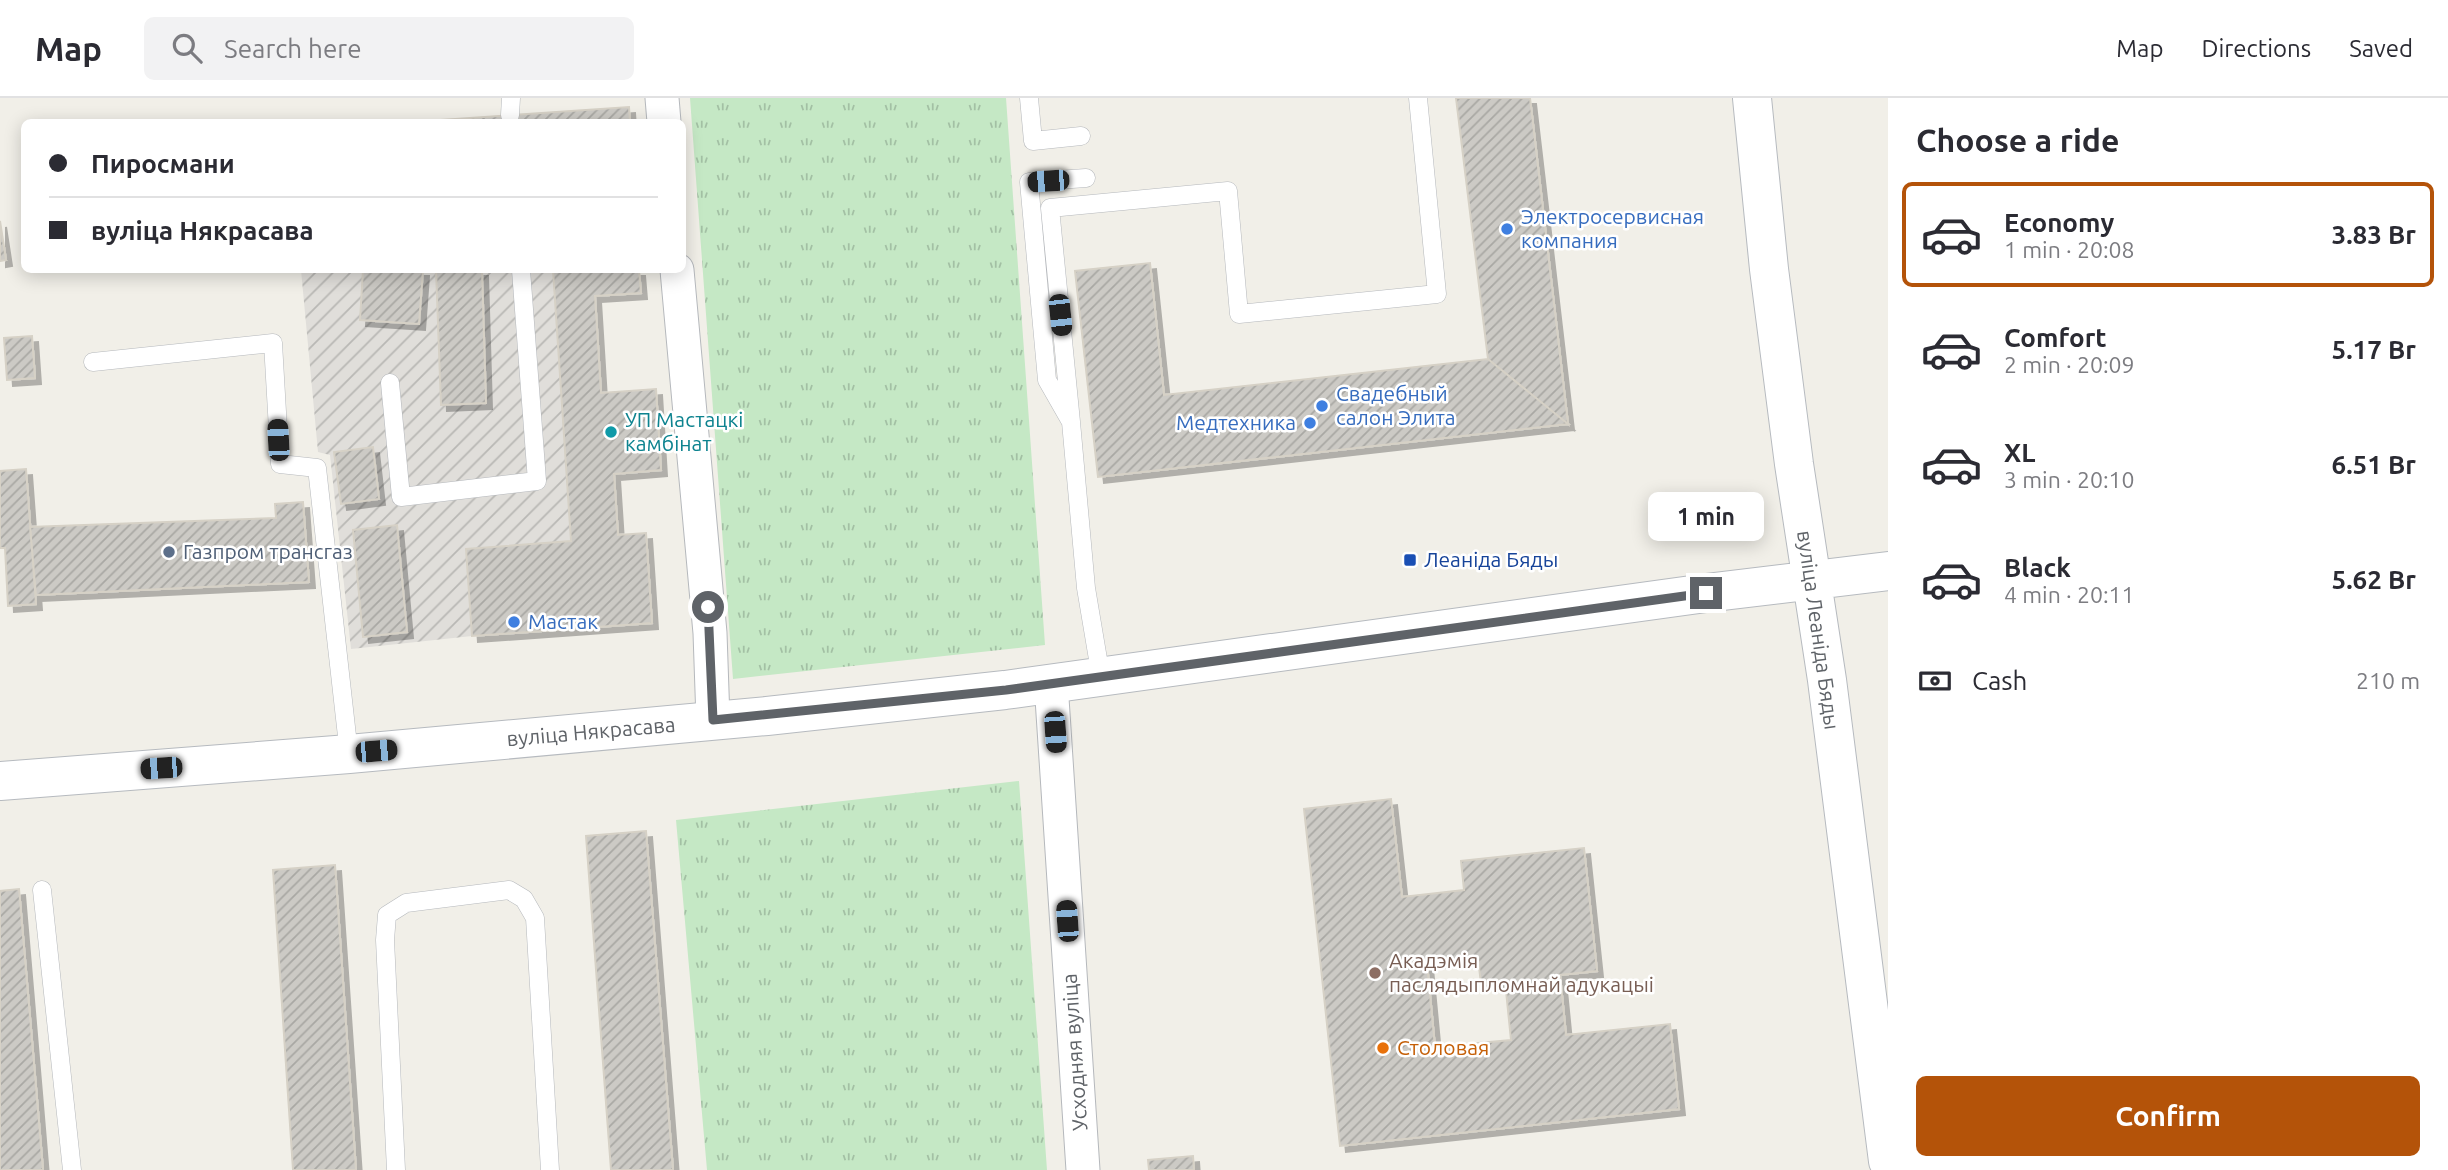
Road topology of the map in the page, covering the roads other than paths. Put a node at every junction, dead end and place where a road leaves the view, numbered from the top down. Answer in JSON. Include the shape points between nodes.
{"nodes":[{"id":1,"x":662,"y":98,"type":"edge"},
{"id":2,"x":1029,"y":98,"type":"edge"},
{"id":3,"x":1418,"y":98,"type":"edge"},
{"id":4,"x":1752,"y":98,"type":"edge"},
{"id":5,"x":664,"y":119,"type":"edge"},
{"id":6,"x":1081,"y":136,"type":"dead end"},
{"id":7,"x":1086,"y":178,"type":"dead end"},
{"id":8,"x":521,"y":273,"type":"edge"},
{"id":9,"x":677,"y":273,"type":"edge"},
{"id":10,"x":93,"y":362,"type":"dead end"},
{"id":11,"x":390,"y":383,"type":"dead end"},
{"id":12,"x":1071,"y":422,"type":"junction"},
{"id":13,"x":1888,"y":570,"type":"edge"},
{"id":14,"x":1811,"y":580,"type":"junction"},
{"id":15,"x":1101,"y":677,"type":"junction"},
{"id":16,"x":1051,"y":684,"type":"junction"},
{"id":17,"x":713,"y":720,"type":"junction"},
{"id":18,"x":349,"y":754,"type":"junction"},
{"id":19,"x":0,"y":781,"type":"edge"},
{"id":20,"x":42,"y":890,"type":"dead end"},
{"id":21,"x":1888,"y":1161,"type":"edge"},
{"id":22,"x":72,"y":1170,"type":"edge"},
{"id":23,"x":396,"y":1170,"type":"edge"},
{"id":24,"x":550,"y":1170,"type":"edge"},
{"id":25,"x":1083,"y":1170,"type":"edge"}],
"edges":[{"from":1,"to":5,"type":"street"},
{"from":2,"to":6,"type":"lane","via":[[1033,141]]},
{"from":3,"to":12,"type":"lane","via":[[1437,294],[1239,314],[1228,191],[1050,208]]},
{"from":4,"to":14,"type":"main road","name":"вуліца Леаніда Бяды","via":[[1769,269]]},
{"from":7,"to":12,"type":"lane","via":[[1029,182],[1047,380]]},
{"from":8,"to":11,"type":"lane","via":[[537,481],[401,497]]},
{"from":9,"to":17,"type":"street","via":[[710,633]]},
{"from":10,"to":18,"type":"lane","via":[[273,343],[279,464],[317,468]]},
{"from":12,"to":15,"type":"lane","via":[[1086,588]]},
{"from":13,"to":14,"type":"main road","name":"вуліца Някрасава"},
{"from":14,"to":15,"type":"main road","name":"вуліца Някрасава"},
{"from":14,"to":21,"type":"main road","name":"вуліца Леаніда Бяды"},
{"from":15,"to":16,"type":"main road","name":"вуліца Някрасава"},
{"from":16,"to":17,"type":"main road","name":"вуліца Някрасава"},
{"from":16,"to":25,"type":"street","name":"Усходняя вуліца"},
{"from":17,"to":18,"type":"main road","name":"вуліца Някрасава"},
{"from":18,"to":19,"type":"main road","name":"вуліца Някрасава"},
{"from":20,"to":22,"type":"lane"},
{"from":23,"to":24,"type":"lane","via":[[387,915],[406,902],[509,890],[524,899],[535,918]]}]}
